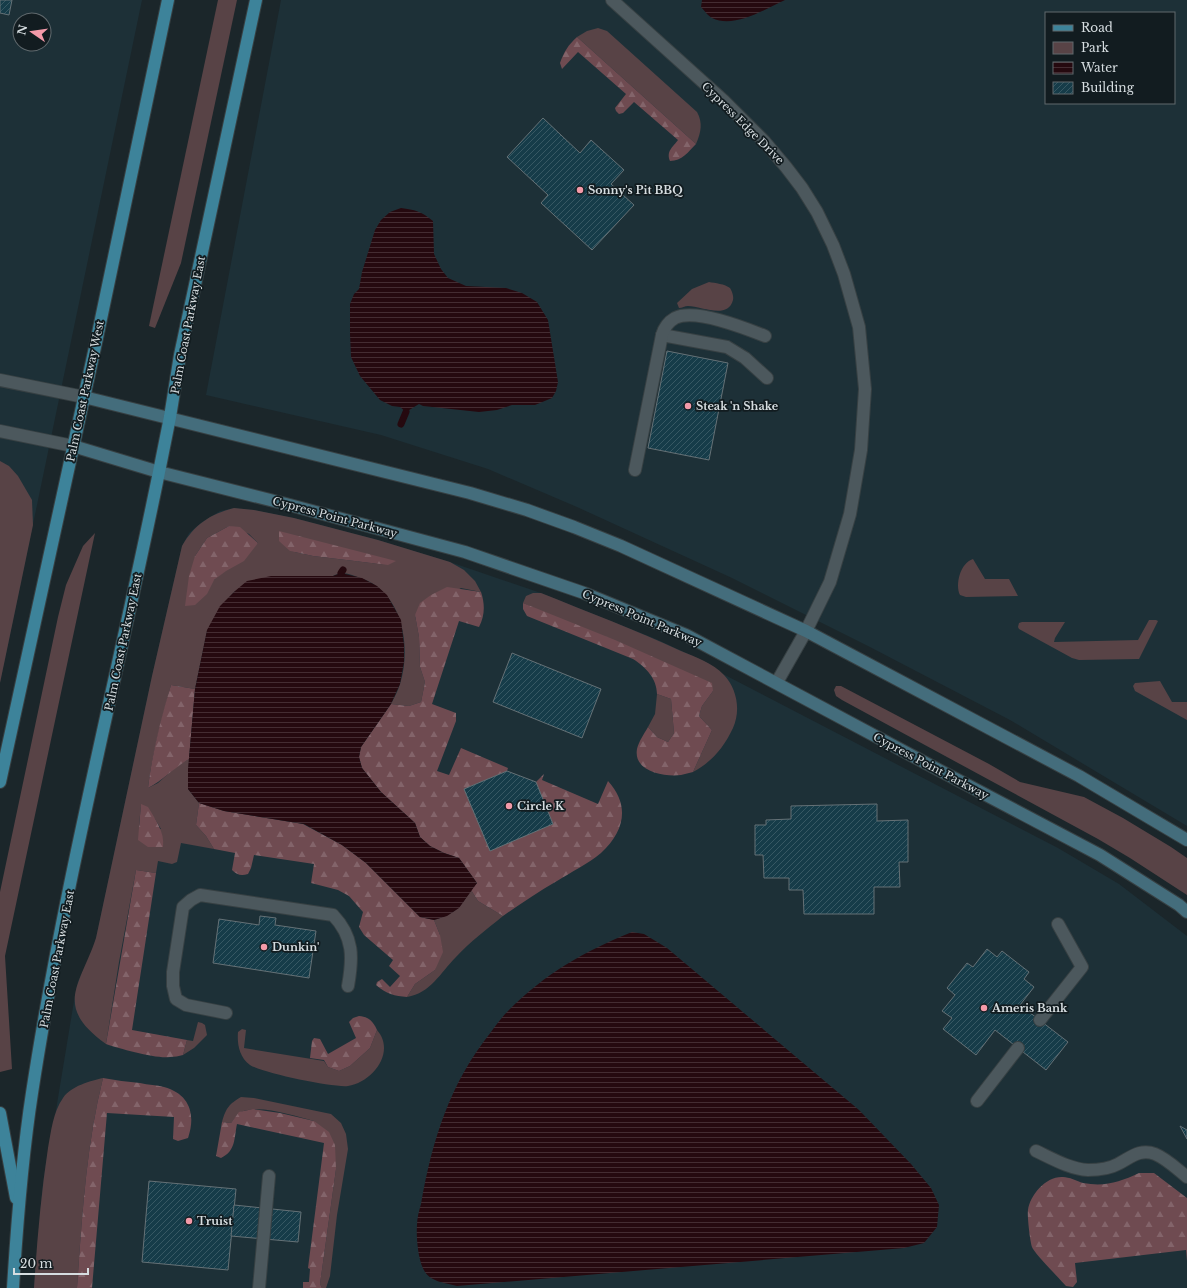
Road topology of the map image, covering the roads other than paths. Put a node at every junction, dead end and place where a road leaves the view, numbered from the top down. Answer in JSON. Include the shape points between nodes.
{"nodes":[{"id":1,"x":168,"y":0,"type":"edge"},
{"id":2,"x":256,"y":0,"type":"edge"},
{"id":3,"x":612,"y":0,"type":"edge"},
{"id":4,"x":662,"y":335,"type":"junction"},
{"id":5,"x":765,"y":336,"type":"dead end"},
{"id":6,"x":768,"y":378,"type":"dead end"},
{"id":7,"x":0,"y":380,"type":"edge"},
{"id":8,"x":84,"y":397,"type":"junction"},
{"id":9,"x":170,"y":417,"type":"junction"},
{"id":10,"x":0,"y":430,"type":"edge"},
{"id":11,"x":73,"y":446,"type":"junction"},
{"id":12,"x":635,"y":470,"type":"dead end"},
{"id":13,"x":159,"y":472,"type":"junction"},
{"id":14,"x":806,"y":631,"type":"junction"},
{"id":15,"x":777,"y":682,"type":"junction"},
{"id":16,"x":0,"y":782,"type":"edge"},
{"id":17,"x":1187,"y":840,"type":"edge"},
{"id":18,"x":1187,"y":912,"type":"edge"},
{"id":19,"x":1058,"y":924,"type":"dead end"},
{"id":20,"x":348,"y":986,"type":"dead end"},
{"id":21,"x":226,"y":1013,"type":"dead end"},
{"id":22,"x":1040,"y":1020,"type":"dead end"},
{"id":23,"x":1018,"y":1048,"type":"dead end"},
{"id":24,"x":976,"y":1101,"type":"dead end"},
{"id":25,"x":0,"y":1113,"type":"edge"},
{"id":26,"x":1036,"y":1152,"type":"dead end"},
{"id":27,"x":269,"y":1176,"type":"dead end"},
{"id":28,"x":1187,"y":1178,"type":"edge"},
{"id":29,"x":18,"y":1211,"type":"junction"},
{"id":30,"x":13,"y":1288,"type":"edge"},
{"id":31,"x":260,"y":1288,"type":"edge"}],
"edges":[{"from":1,"to":8,"type":"main road","name":"Palm Coast Parkway West"},
{"from":2,"to":9,"type":"main road","name":"Palm Coast Parkway East","via":[[180,355]]},
{"from":3,"to":14,"type":"street","name":"Cypress Edge Drive","via":[[724,101],[764,141],[802,188],[817,212],[844,274],[859,327],[865,390],[861,450],[850,514],[830,582]]},
{"from":4,"to":5,"type":"street","via":[[675,318],[692,316],[732,324]]},
{"from":4,"to":6,"type":"street","via":[[727,347],[745,358]]},
{"from":4,"to":12,"type":"street"},
{"from":7,"to":8,"type":"street"},
{"from":8,"to":9,"type":"street"},
{"from":8,"to":11,"type":"main road","name":"Palm Coast Parkway West"},
{"from":9,"to":13,"type":"main road","name":"Palm Coast Parkway East"},
{"from":9,"to":14,"type":"street","via":[[470,493],[527,510],[621,546]]},
{"from":10,"to":11,"type":"street"},
{"from":11,"to":13,"type":"street","name":"Cypress Point Parkway"},
{"from":11,"to":16,"type":"main road","name":"Palm Coast Parkway West"},
{"from":13,"to":15,"type":"street","name":"Cypress Point Parkway","via":[[465,552],[584,593],[686,634]]},
{"from":13,"to":29,"type":"main road","name":"Palm Coast Parkway East","via":[[51,984],[32,1094]]},
{"from":14,"to":15,"type":"street","name":"Cypress Edge Drive"},
{"from":14,"to":17,"type":"street","via":[[1079,776]]},
{"from":15,"to":18,"type":"street","name":"Cypress Point Parkway","via":[[1100,855]]},
{"from":19,"to":22,"type":"street","via":[[1082,967]]},
{"from":20,"to":21,"type":"street","via":[[352,964],[350,944],[342,924],[333,915],[200,895],[183,907],[172,986],[176,999],[186,1005]]},
{"from":23,"to":24,"type":"street"},
{"from":25,"to":29,"type":"main road"},
{"from":26,"to":28,"type":"street","via":[[1066,1165],[1088,1170],[1108,1168],[1132,1155],[1153,1153]]},
{"from":27,"to":31,"type":"street"},
{"from":29,"to":30,"type":"main road","name":"Palm Coast Parkway East"}]}
